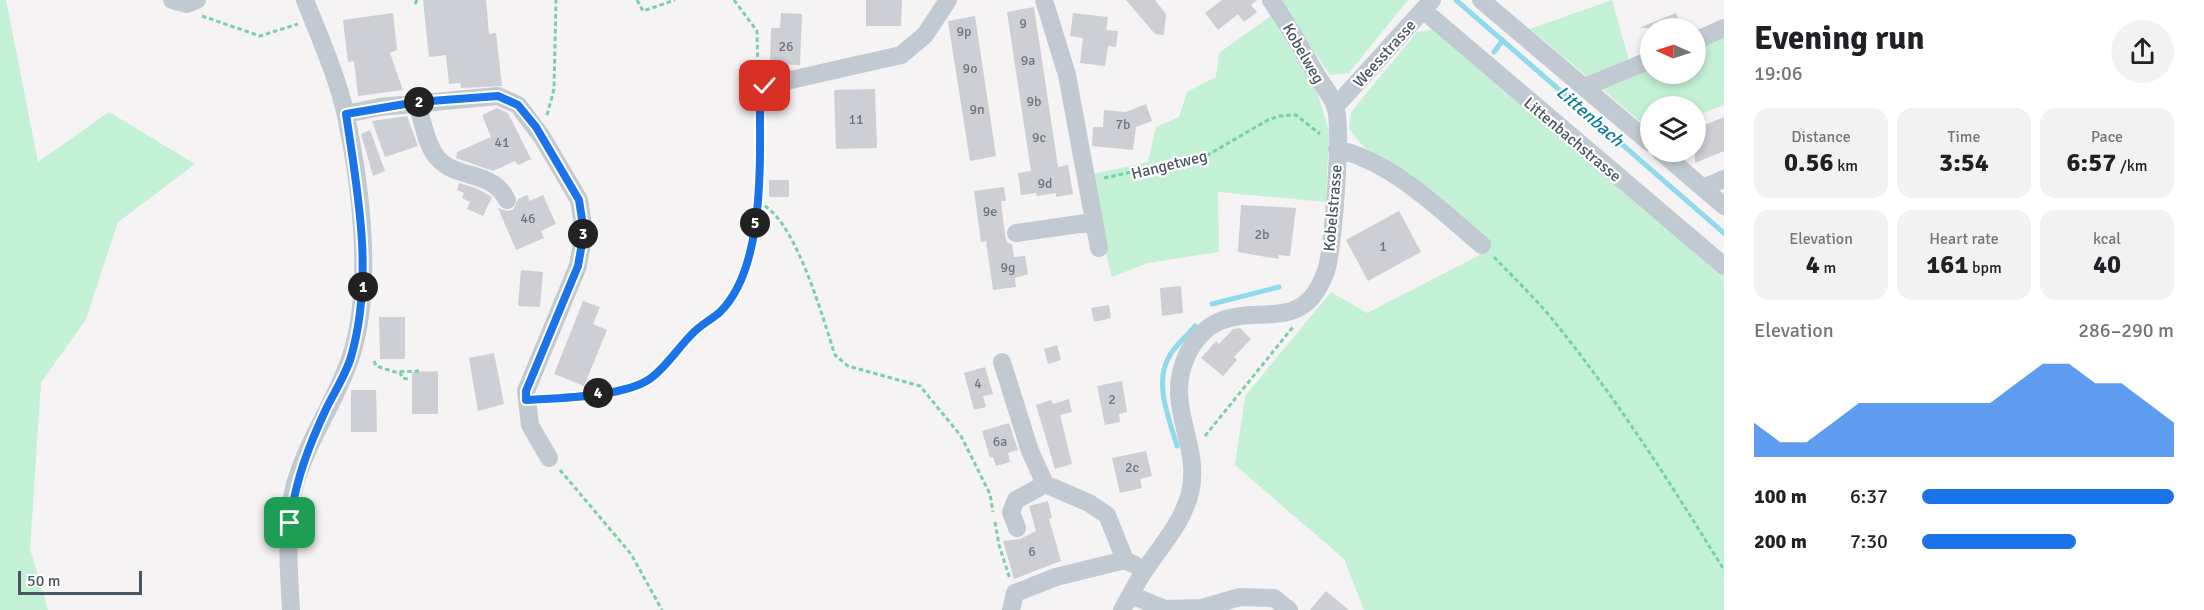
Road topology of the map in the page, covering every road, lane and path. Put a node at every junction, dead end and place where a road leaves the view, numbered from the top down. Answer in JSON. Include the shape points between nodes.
{"nodes":[{"id":1,"x":305,"y":0,"type":"edge"},
{"id":2,"x":556,"y":0,"type":"edge"},
{"id":3,"x":637,"y":0,"type":"edge"},
{"id":4,"x":675,"y":0,"type":"edge"},
{"id":5,"x":734,"y":0,"type":"edge"},
{"id":6,"x":948,"y":0,"type":"edge"},
{"id":7,"x":1044,"y":0,"type":"edge"},
{"id":8,"x":1271,"y":0,"type":"edge"},
{"id":9,"x":1481,"y":0,"type":"edge"},
{"id":10,"x":185,"y":1,"type":"edge"},
{"id":11,"x":1429,"y":4,"type":"edge"},
{"id":12,"x":314,"y":21,"type":"junction"},
{"id":13,"x":1724,"y":28,"type":"edge"},
{"id":14,"x":1706,"y":36,"type":"edge"},
{"id":15,"x":1640,"y":64,"type":"edge"},
{"id":16,"x":760,"y":87,"type":"junction"},
{"id":17,"x":1585,"y":87,"type":"junction"},
{"id":18,"x":417,"y":102,"type":"junction"},
{"id":19,"x":1335,"y":106,"type":"junction"},
{"id":20,"x":346,"y":114,"type":"junction"},
{"id":21,"x":1640,"y":134,"type":"edge"},
{"id":22,"x":542,"y":137,"type":"junction"},
{"id":23,"x":1337,"y":148,"type":"junction"},
{"id":24,"x":1672,"y":162,"type":"edge"},
{"id":25,"x":1086,"y":179,"type":"junction"},
{"id":26,"x":1724,"y":179,"type":"edge"},
{"id":27,"x":1703,"y":188,"type":"junction"},
{"id":28,"x":507,"y":200,"type":"dead end"},
{"id":29,"x":758,"y":203,"type":"junction"},
{"id":30,"x":1724,"y":206,"type":"edge"},
{"id":31,"x":1093,"y":222,"type":"junction"},
{"id":32,"x":1016,"y":233,"type":"dead end"},
{"id":33,"x":1482,"y":245,"type":"joint"},
{"id":34,"x":1099,"y":248,"type":"dead end"},
{"id":35,"x":1724,"y":266,"type":"edge"},
{"id":36,"x":1305,"y":304,"type":"junction"},
{"id":37,"x":374,"y":361,"type":"dead end"},
{"id":38,"x":1002,"y":362,"type":"dead end"},
{"id":39,"x":419,"y":371,"type":"dead end"},
{"id":40,"x":400,"y":372,"type":"junction"},
{"id":41,"x":408,"y":379,"type":"dead end"},
{"id":42,"x":526,"y":400,"type":"junction"},
{"id":43,"x":549,"y":458,"type":"joint"},
{"id":44,"x":1192,"y":460,"type":"junction"},
{"id":45,"x":1045,"y":484,"type":"junction"},
{"id":46,"x":1017,"y":528,"type":"dead end"},
{"id":47,"x":1125,"y":560,"type":"junction"},
{"id":48,"x":1724,"y":570,"type":"edge"},
{"id":49,"x":1144,"y":571,"type":"junction"},
{"id":50,"x":1013,"y":602,"type":"edge"},
{"id":51,"x":1127,"y":602,"type":"edge"},
{"id":52,"x":291,"y":610,"type":"edge"},
{"id":53,"x":662,"y":610,"type":"edge"},
{"id":54,"x":1288,"y":610,"type":"edge"}],
"edges":[{"from":1,"to":12,"type":"street"},
{"from":2,"to":22,"type":"path","via":[[554,89]]},
{"from":3,"to":4,"type":"path","via":[[643,11]]},
{"from":5,"to":16,"type":"path","via":[[756,32]]},
{"from":6,"to":16,"type":"street","via":[[925,35],[901,55]]},
{"from":7,"to":25,"type":"street","via":[[1067,75]]},
{"from":8,"to":19,"type":"street","name":"Kobelweg"},
{"from":9,"to":17,"type":"street"},
{"from":10,"to":12,"type":"path","via":[[207,19],[260,36]]},
{"from":11,"to":19,"type":"street","name":"Weesstrasse"},
{"from":11,"to":35,"type":"street","name":"Littenbachstrasse"},
{"from":12,"to":20,"type":"street"},
{"from":13,"to":14,"type":"street"},
{"from":15,"to":17,"type":"street"},
{"from":16,"to":29,"type":"path"},
{"from":17,"to":21,"type":"street"},
{"from":18,"to":20,"type":"street"},
{"from":18,"to":22,"type":"street","via":[[498,96],[518,105]]},
{"from":18,"to":28,"type":"street","via":[[435,154],[455,171],[493,182]]},
{"from":19,"to":23,"type":"street","name":"Kobelstrasse"},
{"from":20,"to":52,"type":"street","via":[[364,251],[363,296],[351,358],[313,437],[294,489],[290,523]]},
{"from":22,"to":42,"type":"street","via":[[579,200],[584,232],[578,266],[526,391]]},
{"from":23,"to":25,"type":"path","name":"Hangetweg","via":[[1303,118],[1279,116],[1206,156],[1116,178]]},
{"from":23,"to":33,"type":"street","via":[[1362,155],[1388,169]]},
{"from":23,"to":36,"type":"street","name":"Kobelstrasse","via":[[1326,270]]},
{"from":24,"to":27,"type":"street"},
{"from":25,"to":31,"type":"street"},
{"from":26,"to":27,"type":"street"},
{"from":27,"to":30,"type":"street"},
{"from":29,"to":42,"type":"path","via":[[741,282],[721,311],[701,325],[652,378],[634,387],[577,397]]},
{"from":29,"to":50,"type":"path","via":[[767,206],[792,236],[835,354],[848,366],[920,386],[961,436],[990,494]]},
{"from":31,"to":32,"type":"street"},
{"from":31,"to":34,"type":"street"},
{"from":33,"to":48,"type":"path","via":[[1547,312],[1604,387],[1653,455]]},
{"from":36,"to":44,"type":"path","via":[[1292,329],[1196,448]]},
{"from":36,"to":44,"type":"street","via":[[1283,311],[1238,315],[1202,333],[1188,354],[1179,380],[1179,408]]},
{"from":37,"to":40,"type":"path","via":[[376,366]]},
{"from":38,"to":45,"type":"street","via":[[1030,451]]},
{"from":39,"to":40,"type":"path"},
{"from":40,"to":41,"type":"path","via":[[402,378]]},
{"from":42,"to":43,"type":"street","via":[[530,425]]},
{"from":43,"to":53,"type":"path","via":[[631,554]]},
{"from":44,"to":49,"type":"street","via":[[1191,491],[1179,525]]},
{"from":45,"to":46,"type":"street","via":[[1016,500],[1011,512]]},
{"from":45,"to":47,"type":"street","via":[[1107,515]]},
{"from":47,"to":49,"type":"street"},
{"from":47,"to":50,"type":"street","via":[[1056,577]]},
{"from":49,"to":51,"type":"street"},
{"from":51,"to":54,"type":"street","via":[[1165,609],[1202,608],[1240,597],[1274,598]]}]}
